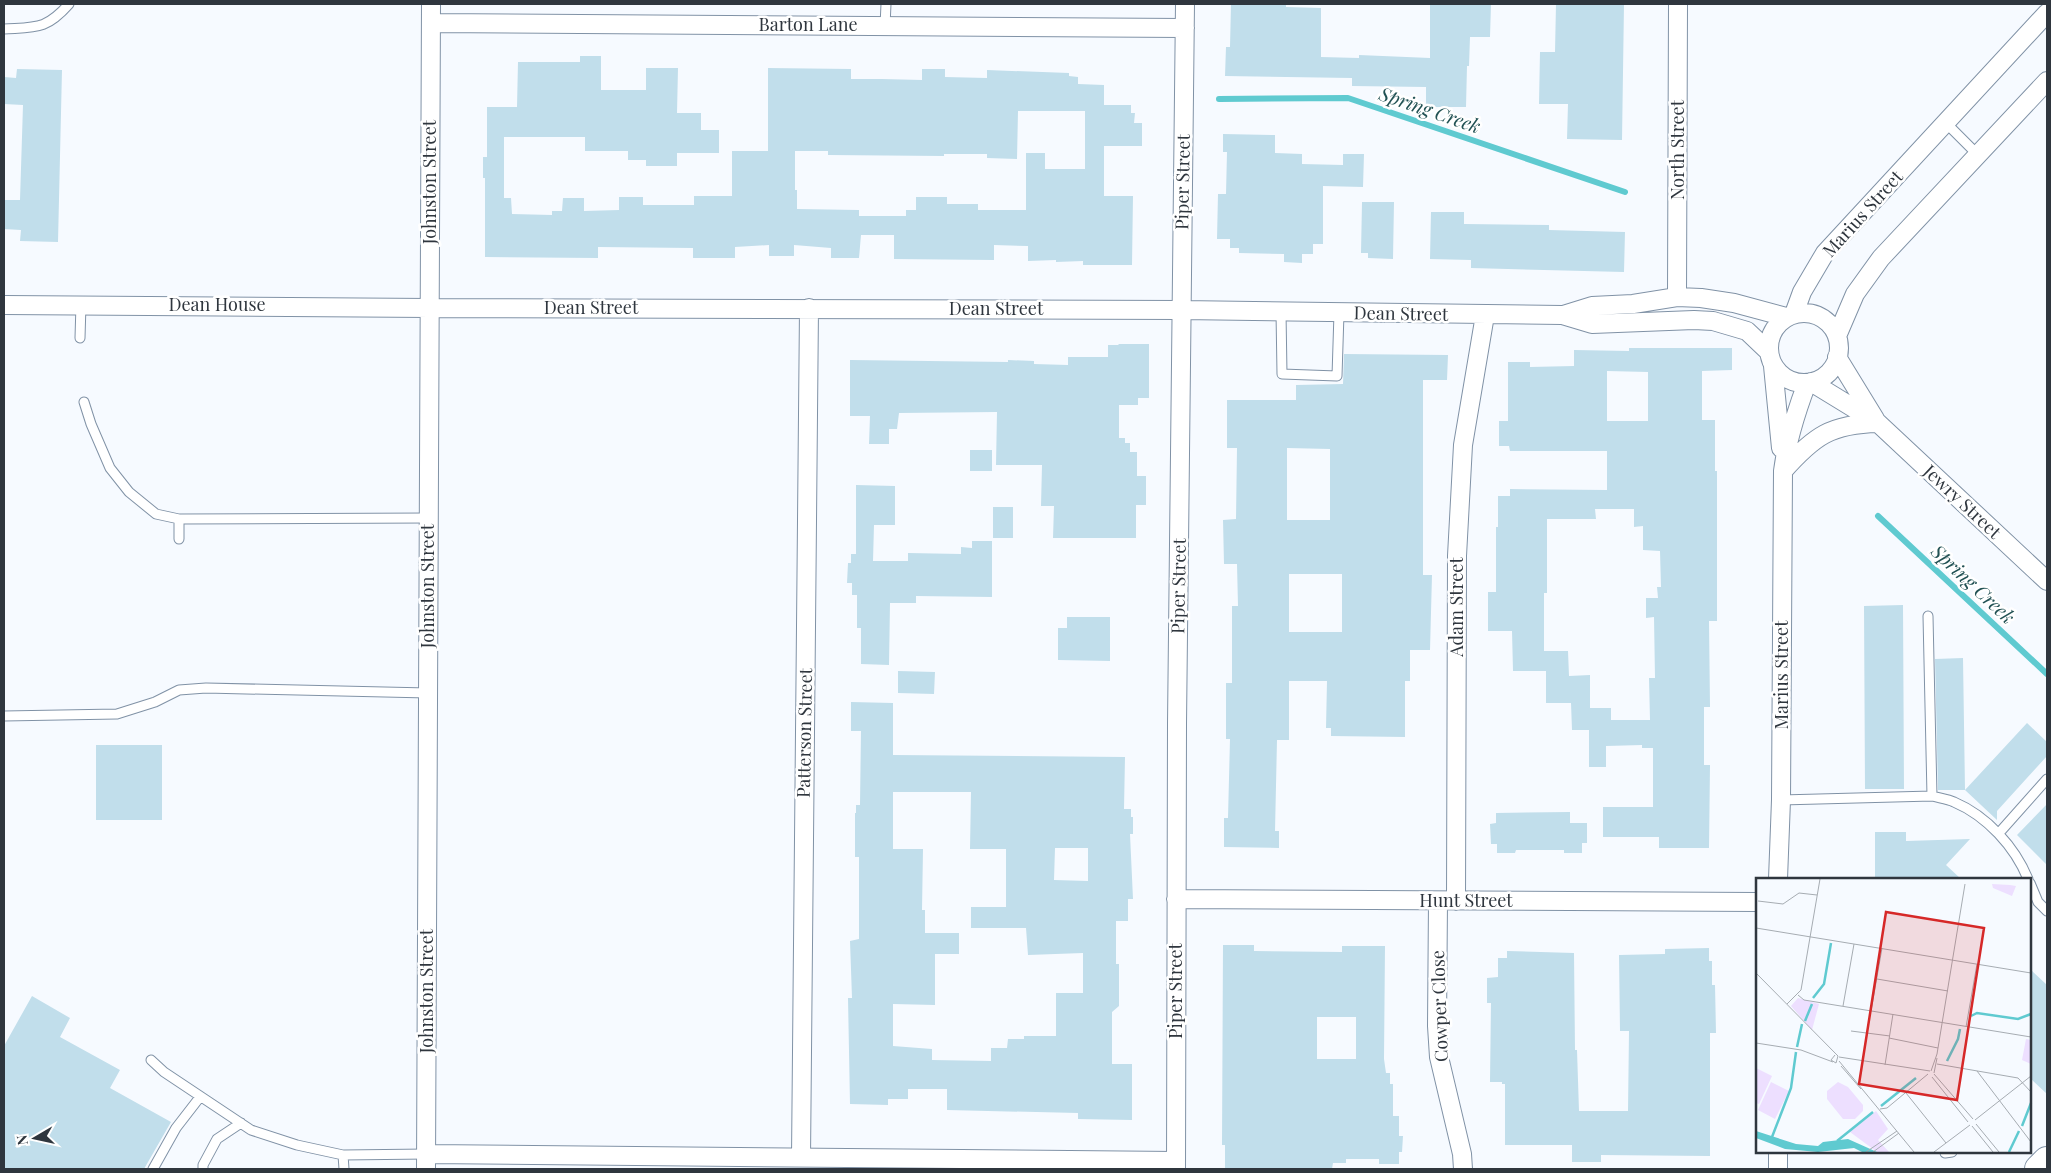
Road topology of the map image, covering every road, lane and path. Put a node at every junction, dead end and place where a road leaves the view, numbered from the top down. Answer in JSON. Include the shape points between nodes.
{"nodes":[{"id":1,"x":69,"y":4,"type":"edge"},
{"id":2,"x":431,"y":4,"type":"edge"},
{"id":3,"x":886,"y":4,"type":"edge"},
{"id":4,"x":1185,"y":4,"type":"edge"},
{"id":5,"x":1678,"y":4,"type":"edge"},
{"id":6,"x":2047,"y":13,"type":"edge"},
{"id":7,"x":431,"y":22,"type":"junction"},
{"id":8,"x":885,"y":26,"type":"junction"},
{"id":9,"x":4,"y":28,"type":"edge"},
{"id":10,"x":1185,"y":28,"type":"junction"},
{"id":11,"x":2047,"y":81,"type":"edge"},
{"id":12,"x":1945,"y":122,"type":"junction"},
{"id":13,"x":1978,"y":155,"type":"junction"},
{"id":14,"x":1677,"y":297,"type":"junction"},
{"id":15,"x":81,"y":304,"type":"junction"},
{"id":16,"x":4,"y":305,"type":"edge"},
{"id":17,"x":430,"y":308,"type":"junction"},
{"id":18,"x":809,"y":308,"type":"junction"},
{"id":19,"x":1182,"y":310,"type":"junction"},
{"id":20,"x":1281,"y":312,"type":"junction"},
{"id":21,"x":1339,"y":313,"type":"junction"},
{"id":22,"x":1485,"y":315,"type":"junction"},
{"id":23,"x":1562,"y":316,"type":"junction"},
{"id":24,"x":1790,"y":316,"type":"junction"},
{"id":25,"x":1837,"y":336,"type":"junction"},
{"id":26,"x":80,"y":338,"type":"dead end"},
{"id":27,"x":1837,"y":357,"type":"junction"},
{"id":28,"x":1771,"y":358,"type":"junction"},
{"id":29,"x":1809,"y":383,"type":"junction"},
{"id":30,"x":84,"y":402,"type":"dead end"},
{"id":31,"x":1878,"y":423,"type":"junction"},
{"id":32,"x":1783,"y":471,"type":"junction"},
{"id":33,"x":428,"y":518,"type":"junction"},
{"id":34,"x":179,"y":519,"type":"junction"},
{"id":35,"x":179,"y":539,"type":"dead end"},
{"id":36,"x":2047,"y":581,"type":"edge"},
{"id":37,"x":1928,"y":616,"type":"dead end"},
{"id":38,"x":428,"y":693,"type":"junction"},
{"id":39,"x":4,"y":716,"type":"edge"},
{"id":40,"x":2047,"y":779,"type":"edge"},
{"id":41,"x":1932,"y":796,"type":"junction"},
{"id":42,"x":1782,"y":800,"type":"junction"},
{"id":43,"x":1998,"y":833,"type":"junction"},
{"id":44,"x":1778,"y":878,"type":"edge"},
{"id":45,"x":2028,"y":878,"type":"edge"},
{"id":46,"x":2031,"y":885,"type":"edge"},
{"id":47,"x":1176,"y":899,"type":"junction"},
{"id":48,"x":1438,"y":901,"type":"junction"},
{"id":49,"x":1456,"y":901,"type":"junction"},
{"id":50,"x":1756,"y":902,"type":"edge"},
{"id":51,"x":2047,"y":911,"type":"edge"},
{"id":52,"x":151,"y":1060,"type":"dead end"},
{"id":53,"x":200,"y":1097,"type":"junction"},
{"id":54,"x":241,"y":1123,"type":"junction"},
{"id":55,"x":1778,"y":1153,"type":"edge"},
{"id":56,"x":343,"y":1155,"type":"junction"},
{"id":57,"x":801,"y":1158,"type":"junction"},
{"id":58,"x":2047,"y":1161,"type":"edge"},
{"id":59,"x":426,"y":1162,"type":"edge"},
{"id":60,"x":1002,"y":1164,"type":"edge"},
{"id":61,"x":1176,"y":1165,"type":"edge"},
{"id":62,"x":153,"y":1169,"type":"edge"},
{"id":63,"x":203,"y":1169,"type":"edge"},
{"id":64,"x":344,"y":1169,"type":"edge"},
{"id":65,"x":1463,"y":1169,"type":"edge"},
{"id":66,"x":1778,"y":1169,"type":"edge"},
{"id":67,"x":2039,"y":1169,"type":"edge"}],
"edges":[{"from":1,"to":9,"type":"lane","via":[[41,26]]},
{"from":2,"to":7,"type":"street","name":"Johnston Street"},
{"from":3,"to":8,"type":"lane"},
{"from":4,"to":10,"type":"street","name":"Piper Street"},
{"from":5,"to":14,"type":"street","name":"North Street"},
{"from":6,"to":12,"type":"street","name":"Marius Street"},
{"from":7,"to":8,"type":"street","name":"Barton Lane"},
{"from":7,"to":17,"type":"street","name":"Johnston Street"},
{"from":8,"to":10,"type":"street","name":"Barton Lane"},
{"from":10,"to":19,"type":"street","name":"Piper Street"},
{"from":11,"to":13,"type":"street"},
{"from":12,"to":13,"type":"lane"},
{"from":12,"to":24,"type":"street","name":"Marius Street","via":[[1825,254]]},
{"from":13,"to":25,"type":"street","via":[[1867,276],[1855,294]]},
{"from":14,"to":23,"type":"street","name":"Dean Street","via":[[1592,306]]},
{"from":14,"to":24,"type":"street","name":"Dean Street","via":[[1734,303]]},
{"from":15,"to":16,"type":"street","name":"Dean House"},
{"from":15,"to":17,"type":"street","name":"Dean House"},
{"from":15,"to":26,"type":"lane"},
{"from":17,"to":18,"type":"street","name":"Dean Street"},
{"from":17,"to":33,"type":"street","name":"Johnston Street"},
{"from":18,"to":19,"type":"street","name":"Dean Street"},
{"from":18,"to":57,"type":"street","name":"Patterson Street"},
{"from":19,"to":20,"type":"street","name":"Dean Street"},
{"from":19,"to":47,"type":"street","name":"Piper Street"},
{"from":20,"to":21,"type":"street","name":"Dean Street"},
{"from":20,"to":21,"type":"lane","via":[[1282,374],[1337,376]]},
{"from":21,"to":22,"type":"street","name":"Dean Street"},
{"from":22,"to":23,"type":"street","name":"Dean Street"},
{"from":22,"to":49,"type":"street","name":"Adam Street","via":[[1463,445],[1457,556]]},
{"from":23,"to":28,"type":"street","name":"Dean Street","via":[[1592,324],[1713,321],[1747,331]]},
{"from":24,"to":25,"type":"street","via":[[1804,312],[1815,314],[1824,319]]},
{"from":24,"to":28,"type":"street","via":[[1772,332]]},
{"from":25,"to":27,"type":"street"},
{"from":27,"to":29,"type":"street","via":[[1828,374]]},
{"from":27,"to":31,"type":"street","name":"Jewry Street"},
{"from":28,"to":29,"type":"street","via":[[1779,374],[1788,380]]},
{"from":28,"to":32,"type":"street","name":"Marius Street"},
{"from":29,"to":31,"type":"street","name":"Jewry Street"},
{"from":29,"to":32,"type":"street","name":"Marius Street","via":[[1791,429]]},
{"from":30,"to":34,"type":"lane","via":[[110,468],[129,492],[156,514]]},
{"from":31,"to":32,"type":"street","via":[[1856,424],[1818,437]]},
{"from":31,"to":36,"type":"street","name":"Jewry Street"},
{"from":32,"to":42,"type":"street","name":"Marius Street"},
{"from":33,"to":34,"type":"lane"},
{"from":33,"to":38,"type":"street","name":"Johnston Street"},
{"from":34,"to":35,"type":"lane"},
{"from":37,"to":41,"type":"lane"},
{"from":38,"to":39,"type":"lane","via":[[188,689],[117,714]]},
{"from":38,"to":59,"type":"street","name":"Johnston Street"},
{"from":40,"to":43,"type":"lane"},
{"from":41,"to":42,"type":"lane"},
{"from":41,"to":43,"type":"lane","via":[[1954,801]]},
{"from":42,"to":44,"type":"street","name":"Marius Street"},
{"from":43,"to":45,"type":"lane","via":[[2023,866]]},
{"from":46,"to":51,"type":"lane","via":[[2038,902]]},
{"from":47,"to":48,"type":"street","name":"Hunt Street"},
{"from":47,"to":61,"type":"street","name":"Piper Street"},
{"from":48,"to":49,"type":"street","name":"Hunt Street"},
{"from":48,"to":65,"type":"street","name":"Cowper Close","via":[[1439,1057]]},
{"from":49,"to":50,"type":"street","name":"Hunt Street"},
{"from":52,"to":53,"type":"lane"},
{"from":53,"to":54,"type":"lane"},
{"from":53,"to":62,"type":"lane","via":[[176,1128]]},
{"from":54,"to":56,"type":"lane","via":[[251,1130],[298,1145]]},
{"from":54,"to":63,"type":"lane","via":[[217,1139]]},
{"from":55,"to":66,"type":"street"},
{"from":56,"to":59,"type":"lane"},
{"from":56,"to":64,"type":"lane"},
{"from":57,"to":59,"type":"street"},
{"from":57,"to":60,"type":"street"},
{"from":58,"to":67,"type":"main road"},
{"from":60,"to":61,"type":"street"}]}
